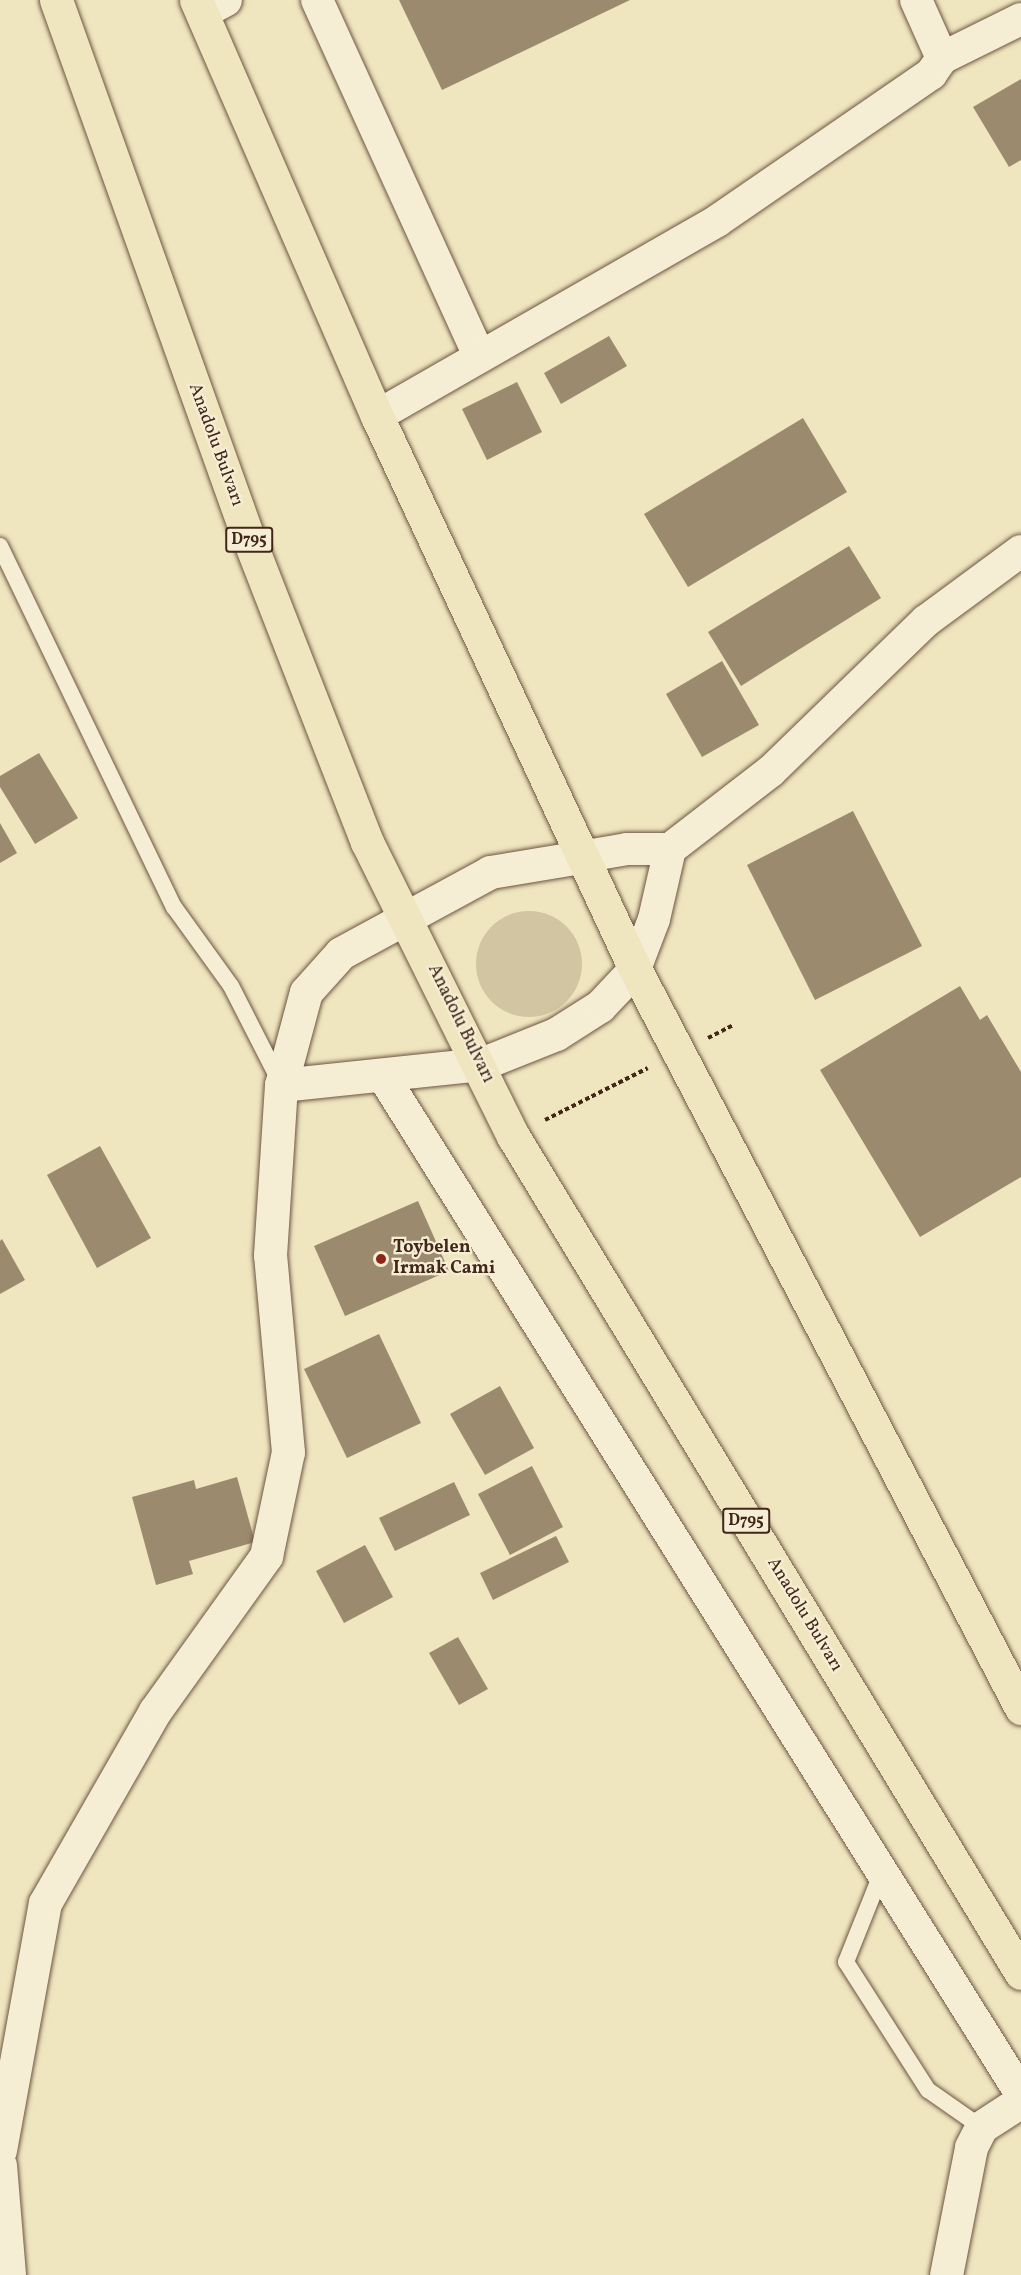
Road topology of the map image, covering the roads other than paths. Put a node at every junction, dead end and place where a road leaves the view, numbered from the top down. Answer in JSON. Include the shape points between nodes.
{"nodes":[{"id":1,"x":56,"y":0,"type":"edge"},
{"id":2,"x":317,"y":0,"type":"edge"},
{"id":3,"x":916,"y":0,"type":"edge"},
{"id":4,"x":208,"y":4,"type":"edge"},
{"id":5,"x":1021,"y":19,"type":"edge"},
{"id":6,"x":942,"y":58,"type":"junction"},
{"id":7,"x":478,"y":354,"type":"junction"},
{"id":8,"x":377,"y":416,"type":"junction"},
{"id":9,"x":0,"y":546,"type":"edge"},
{"id":10,"x":1021,"y":551,"type":"edge"},
{"id":11,"x":670,"y":849,"type":"junction"},
{"id":12,"x":581,"y":857,"type":"junction"},
{"id":13,"x":406,"y":916,"type":"junction"},
{"id":14,"x":635,"y":969,"type":"junction"},
{"id":15,"x":481,"y":1064,"type":"junction"},
{"id":16,"x":383,"y":1076,"type":"junction"},
{"id":17,"x":281,"y":1085,"type":"junction"},
{"id":18,"x":1021,"y":1707,"type":"edge"},
{"id":19,"x":882,"y":1872,"type":"junction"},
{"id":20,"x":1021,"y":1973,"type":"edge"},
{"id":21,"x":1021,"y":2094,"type":"edge"},
{"id":22,"x":1021,"y":2101,"type":"edge"},
{"id":23,"x":981,"y":2127,"type":"junction"},
{"id":24,"x":0,"y":2150,"type":"edge"},
{"id":25,"x":0,"y":2165,"type":"edge"},
{"id":26,"x":9,"y":2275,"type":"edge"},
{"id":27,"x":946,"y":2275,"type":"edge"}],
"edges":[{"from":1,"to":13,"type":"highway","name":"Anadolu Bulvarı","number":"D795","via":[[248,537],[368,842]]},
{"from":2,"to":7,"type":"street"},
{"from":3,"to":6,"type":"street"},
{"from":4,"to":8,"type":"highway"},
{"from":5,"to":6,"type":"street"},
{"from":6,"to":7,"type":"street","via":[[931,74],[717,221],[495,351]]},
{"from":7,"to":8,"type":"street"},
{"from":8,"to":12,"type":"highway"},
{"from":9,"to":17,"type":"lane","via":[[174,907],[231,986]]},
{"from":10,"to":11,"type":"street","via":[[926,621],[771,771]]},
{"from":11,"to":12,"type":"street","via":[[627,849]]},
{"from":11,"to":14,"type":"street","via":[[654,919]]},
{"from":12,"to":13,"type":"street","via":[[490,872]]},
{"from":12,"to":14,"type":"highway"},
{"from":13,"to":15,"type":"highway","name":"Anadolu Bulvarı","number":"D795"},
{"from":13,"to":17,"type":"street","via":[[341,953],[306,992]]},
{"from":14,"to":15,"type":"street","via":[[600,1006],[556,1034]]},
{"from":14,"to":18,"type":"highway"},
{"from":15,"to":16,"type":"street"},
{"from":15,"to":20,"type":"highway","name":"Anadolu Bulvarı","number":"D795","via":[[513,1136]]},
{"from":16,"to":17,"type":"street"},
{"from":16,"to":19,"type":"street"},
{"from":17,"to":24,"type":"street","via":[[270,1255],[288,1452],[267,1556],[155,1711],[45,1903]]},
{"from":19,"to":21,"type":"street"},
{"from":19,"to":23,"type":"lane","via":[[846,1962],[928,2090]]},
{"from":22,"to":23,"type":"street"},
{"from":23,"to":27,"type":"street","via":[[971,2147]]},
{"from":25,"to":26,"type":"street"}]}
